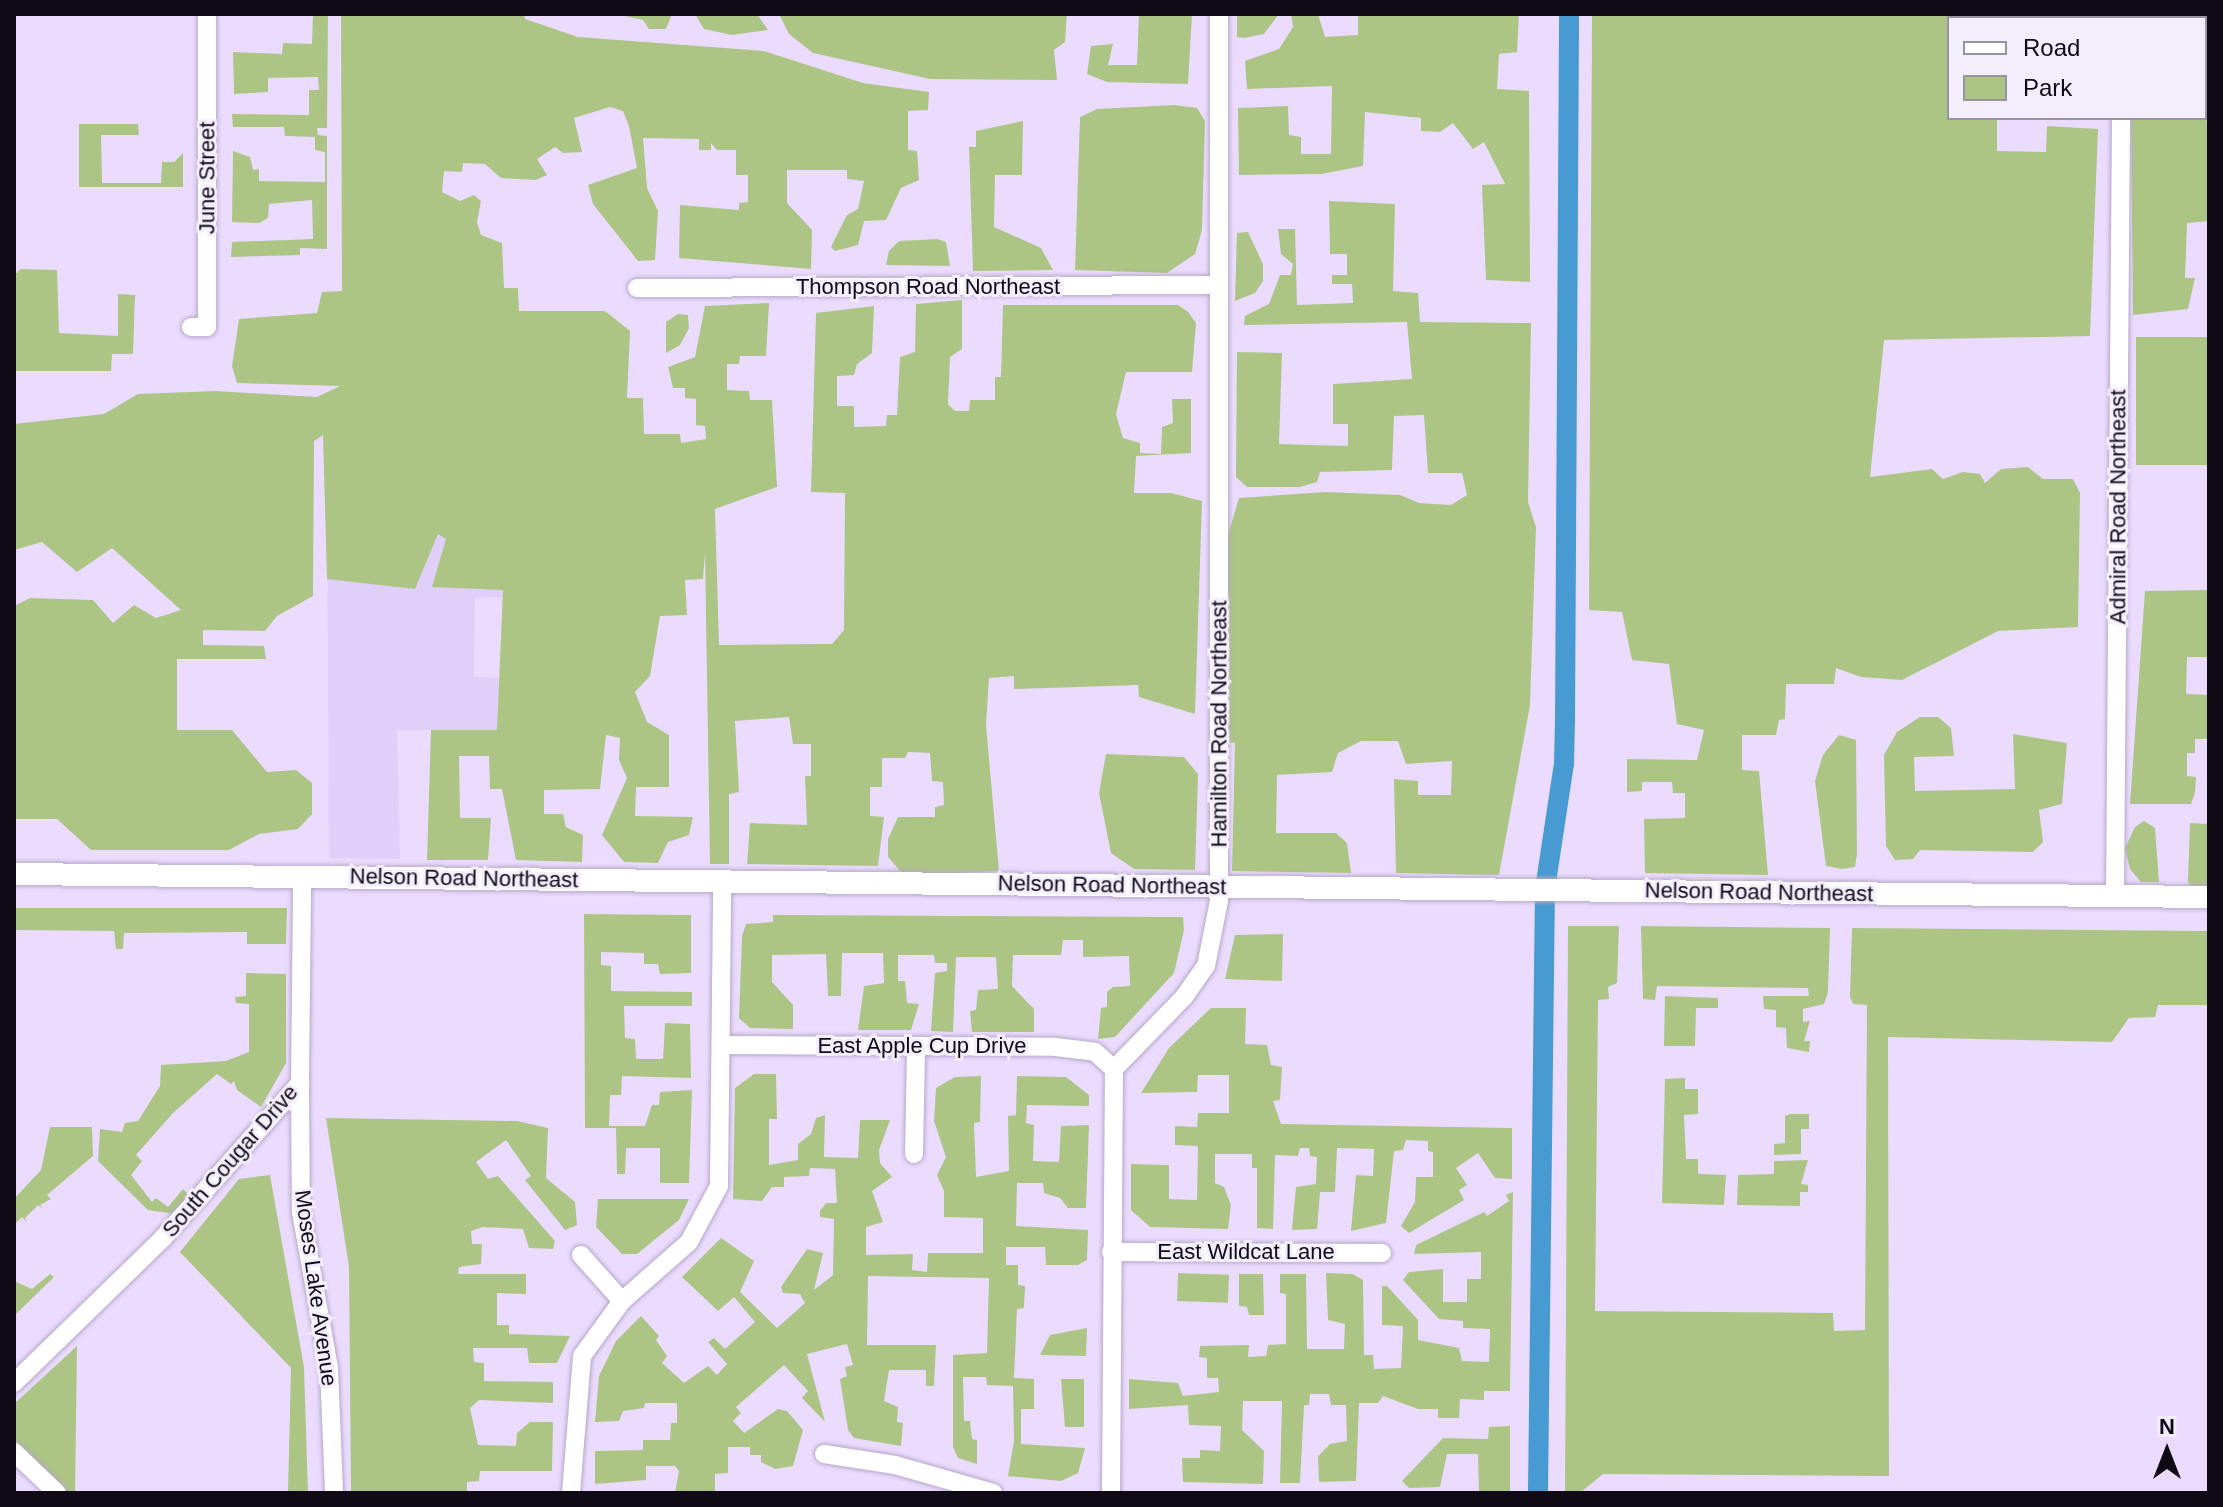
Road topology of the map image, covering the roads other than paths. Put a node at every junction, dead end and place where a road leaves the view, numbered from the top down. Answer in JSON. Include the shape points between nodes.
{"nodes":[{"id":1,"x":207,"y":14,"type":"edge"},
{"id":2,"x":1219,"y":14,"type":"edge"},
{"id":3,"x":2121,"y":120,"type":"edge"},
{"id":4,"x":1219,"y":285,"type":"junction"},
{"id":5,"x":637,"y":288,"type":"dead end"},
{"id":6,"x":191,"y":327,"type":"dead end"},
{"id":7,"x":14,"y":874,"type":"edge"},
{"id":8,"x":302,"y":877,"type":"junction"},
{"id":9,"x":722,"y":881,"type":"junction"},
{"id":10,"x":1219,"y":886,"type":"junction"},
{"id":11,"x":2115,"y":896,"type":"junction"},
{"id":12,"x":2209,"y":897,"type":"edge"},
{"id":13,"x":723,"y":1045,"type":"junction"},
{"id":14,"x":916,"y":1047,"type":"junction"},
{"id":15,"x":1114,"y":1069,"type":"junction"},
{"id":16,"x":300,"y":1083,"type":"junction"},
{"id":17,"x":914,"y":1154,"type":"dead end"},
{"id":18,"x":1111,"y":1252,"type":"junction"},
{"id":19,"x":1382,"y":1253,"type":"dead end"},
{"id":20,"x":581,"y":1255,"type":"dead end"},
{"id":21,"x":622,"y":1301,"type":"junction"},
{"id":22,"x":14,"y":1383,"type":"edge"},
{"id":23,"x":14,"y":1452,"type":"edge"},
{"id":24,"x":824,"y":1454,"type":"dead end"},
{"id":25,"x":57,"y":1493,"type":"edge"},
{"id":26,"x":334,"y":1493,"type":"edge"},
{"id":27,"x":571,"y":1493,"type":"edge"},
{"id":28,"x":993,"y":1493,"type":"edge"},
{"id":29,"x":1111,"y":1493,"type":"edge"}],
"edges":[{"from":1,"to":6,"type":"street","name":"June Street","via":[[207,327]]},
{"from":2,"to":4,"type":"street","name":"Hamilton Road Northeast"},
{"from":3,"to":11,"type":"street","name":"Admiral Road Northeast"},
{"from":4,"to":5,"type":"street","name":"Thompson Road Northeast"},
{"from":4,"to":10,"type":"street","name":"Hamilton Road Northeast"},
{"from":7,"to":8,"type":"street","name":"Nelson Road Northeast"},
{"from":8,"to":9,"type":"street","name":"Nelson Road Northeast"},
{"from":8,"to":16,"type":"street","name":"South Cougar Drive"},
{"from":9,"to":10,"type":"street","name":"Nelson Road Northeast"},
{"from":9,"to":13,"type":"street"},
{"from":10,"to":11,"type":"street","name":"Nelson Road Northeast"},
{"from":10,"to":15,"type":"street","name":"Hamilton Road Northeast","via":[[1216,933],[1206,966],[1184,997]]},
{"from":11,"to":12,"type":"street","name":"Nelson Road Northeast"},
{"from":13,"to":14,"type":"street","name":"East Apple Cup Drive"},
{"from":13,"to":21,"type":"street","via":[[723,1145],[712,1206],[689,1242]]},
{"from":14,"to":15,"type":"street","name":"East Apple Cup Drive","via":[[1056,1047],[1095,1052]]},
{"from":14,"to":17,"type":"street"},
{"from":15,"to":18,"type":"street"},
{"from":16,"to":22,"type":"street","name":"South Cougar Drive","via":[[163,1238]]},
{"from":16,"to":26,"type":"street","name":"Moses Lake Avenue","via":[[301,1212],[329,1368]]},
{"from":18,"to":19,"type":"street","name":"East Wildcat Lane"},
{"from":18,"to":29,"type":"street"},
{"from":20,"to":21,"type":"street"},
{"from":21,"to":27,"type":"street","via":[[582,1356]]},
{"from":23,"to":25,"type":"street"},
{"from":24,"to":28,"type":"street","via":[[895,1465]]}]}
